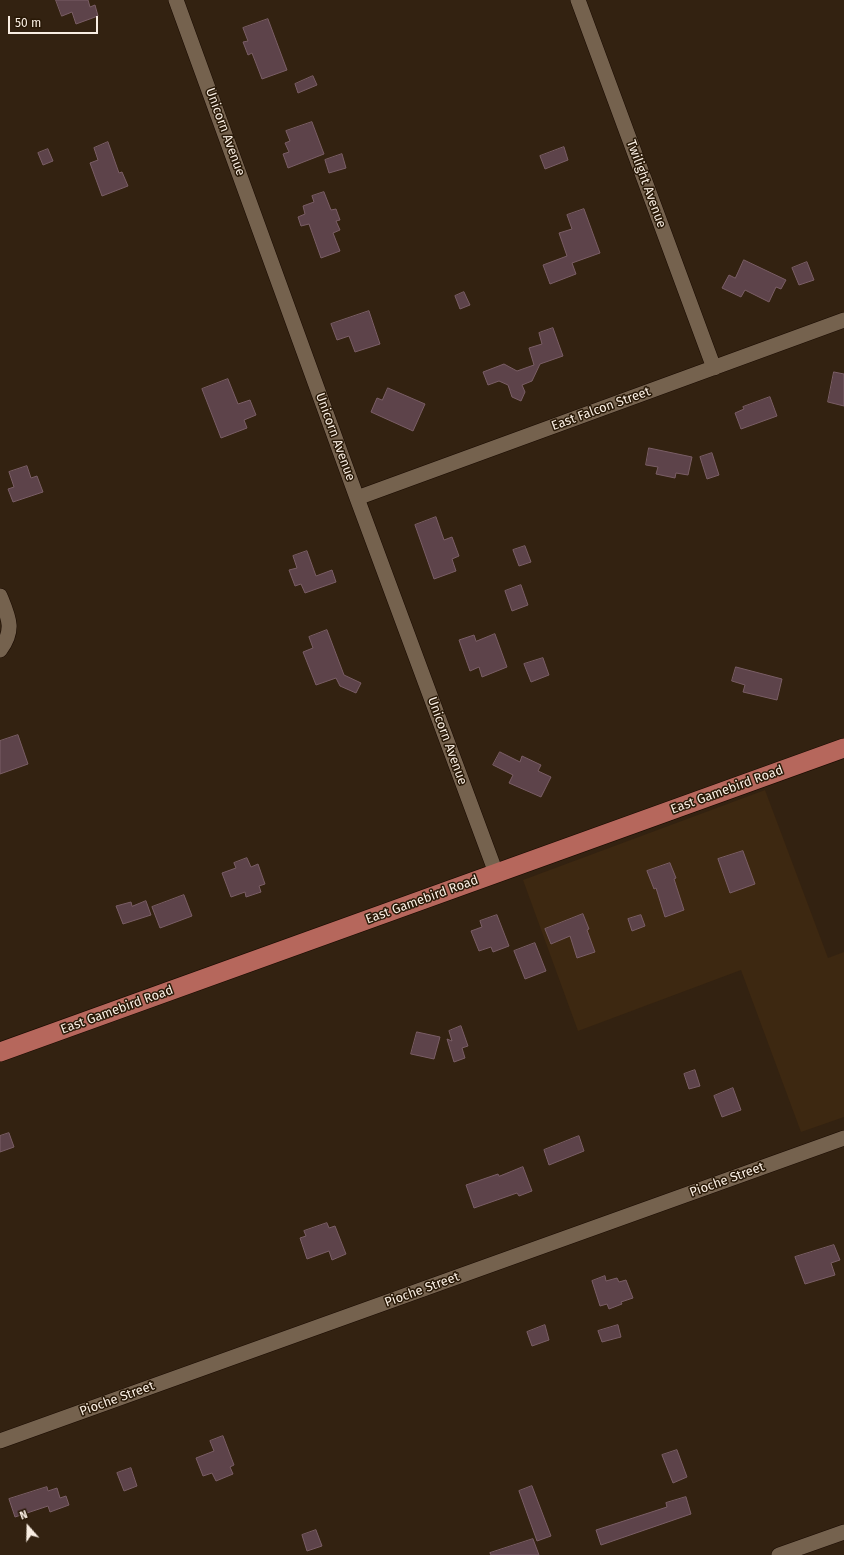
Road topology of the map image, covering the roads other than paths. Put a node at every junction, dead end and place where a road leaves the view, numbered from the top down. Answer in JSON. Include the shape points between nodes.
{"nodes":[{"id":1,"x":176,"y":0,"type":"edge"},
{"id":2,"x":578,"y":0,"type":"edge"},
{"id":3,"x":844,"y":320,"type":"edge"},
{"id":4,"x":714,"y":368,"type":"junction"},
{"id":5,"x":357,"y":498,"type":"junction"},
{"id":6,"x":0,"y":596,"type":"edge"},
{"id":7,"x":0,"y":650,"type":"edge"},
{"id":8,"x":844,"y":748,"type":"edge"},
{"id":9,"x":496,"y":873,"type":"junction"},
{"id":10,"x":0,"y":1052,"type":"edge"},
{"id":11,"x":844,"y":1138,"type":"edge"},
{"id":12,"x":0,"y":1441,"type":"edge"},
{"id":13,"x":844,"y":1532,"type":"edge"},
{"id":14,"x":779,"y":1555,"type":"edge"}],
"edges":[{"from":1,"to":5,"type":"street","name":"Unicorn Avenue"},
{"from":2,"to":4,"type":"street","name":"Twilight Avenue"},
{"from":3,"to":4,"type":"street","name":"East Falcon Street"},
{"from":4,"to":5,"type":"street","name":"East Falcon Street"},
{"from":5,"to":9,"type":"street","name":"Unicorn Avenue"},
{"from":6,"to":7,"type":"street","via":[[8,617],[9,634]]},
{"from":8,"to":9,"type":"main road","name":"East Gamebird Road"},
{"from":9,"to":10,"type":"main road","name":"East Gamebird Road"},
{"from":11,"to":12,"type":"street","name":"Pioche Street"},
{"from":13,"to":14,"type":"street"}]}
